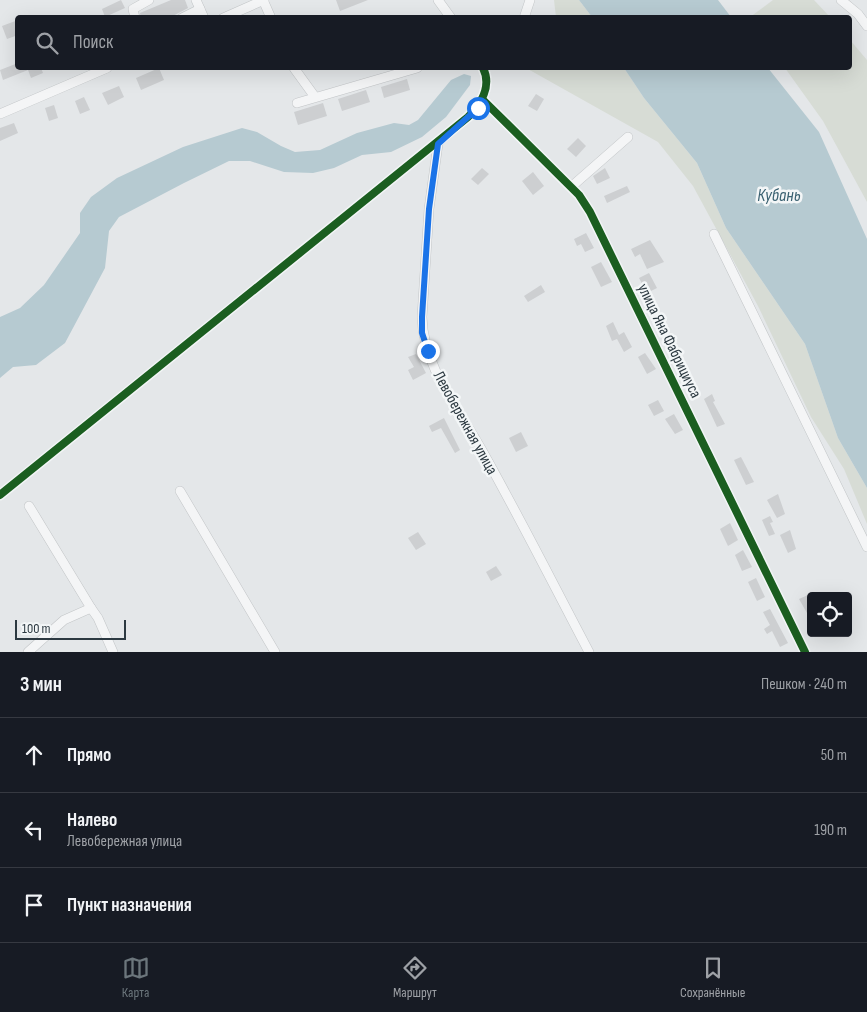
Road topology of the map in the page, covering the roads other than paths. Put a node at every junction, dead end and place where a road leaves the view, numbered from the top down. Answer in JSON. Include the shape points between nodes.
{"nodes":[{"id":1,"x":149,"y":0,"type":"edge"},
{"id":2,"x":196,"y":0,"type":"edge"},
{"id":3,"x":263,"y":0,"type":"edge"},
{"id":4,"x":438,"y":0,"type":"edge"},
{"id":5,"x":530,"y":0,"type":"edge"},
{"id":6,"x":841,"y":0,"type":"edge"},
{"id":7,"x":202,"y":13,"type":"edge"},
{"id":8,"x":134,"y":15,"type":"edge"},
{"id":9,"x":230,"y":15,"type":"edge"},
{"id":10,"x":270,"y":15,"type":"edge"},
{"id":11,"x":449,"y":15,"type":"edge"},
{"id":12,"x":525,"y":15,"type":"edge"},
{"id":13,"x":867,"y":26,"type":"edge"},
{"id":14,"x":102,"y":70,"type":"edge"},
{"id":15,"x":295,"y":70,"type":"edge"},
{"id":16,"x":410,"y":70,"type":"edge"},
{"id":17,"x":486,"y":70,"type":"edge"},
{"id":18,"x":315,"y":97,"type":"junction"},
{"id":19,"x":483,"y":100,"type":"junction"},
{"id":20,"x":297,"y":103,"type":"dead end"},
{"id":21,"x":0,"y":114,"type":"edge"},
{"id":22,"x":628,"y":138,"type":"dead end"},
{"id":23,"x":438,"y":144,"type":"junction"},
{"id":24,"x":571,"y":187,"type":"junction"},
{"id":25,"x":714,"y":234,"type":"dead end"},
{"id":26,"x":180,"y":491,"type":"dead end"},
{"id":27,"x":0,"y":495,"type":"edge"},
{"id":28,"x":29,"y":506,"type":"dead end"},
{"id":29,"x":867,"y":547,"type":"edge"},
{"id":30,"x":91,"y":608,"type":"junction"},
{"id":31,"x":28,"y":652,"type":"edge"},
{"id":32,"x":113,"y":652,"type":"edge"},
{"id":33,"x":274,"y":652,"type":"edge"},
{"id":34,"x":589,"y":652,"type":"edge"},
{"id":35,"x":805,"y":652,"type":"edge"}],
"edges":[{"from":1,"to":8,"type":"street","via":[[133,8]]},
{"from":2,"to":7,"type":"street"},
{"from":3,"to":9,"type":"street"},
{"from":3,"to":10,"type":"street"},
{"from":4,"to":11,"type":"street"},
{"from":5,"to":12,"type":"street"},
{"from":6,"to":13,"type":"street"},
{"from":14,"to":21,"type":"street"},
{"from":15,"to":18,"type":"street"},
{"from":16,"to":18,"type":"street"},
{"from":17,"to":19,"type":"street"},
{"from":18,"to":20,"type":"street"},
{"from":19,"to":23,"type":"street"},
{"from":19,"to":24,"type":"street","name":"улица Яна Фабрициуса"},
{"from":22,"to":24,"type":"street"},
{"from":23,"to":27,"type":"street"},
{"from":23,"to":34,"type":"street","name":"Левобережная улица","via":[[429,209],[422,317],[425,342],[438,376],[480,447]]},
{"from":24,"to":35,"type":"street","name":"улица Яна Фабрициуса","via":[[590,212],[606,242]]},
{"from":25,"to":29,"type":"street"},
{"from":26,"to":33,"type":"street"},
{"from":28,"to":30,"type":"street"},
{"from":30,"to":31,"type":"street","via":[[64,620]]},
{"from":30,"to":32,"type":"street"}]}
